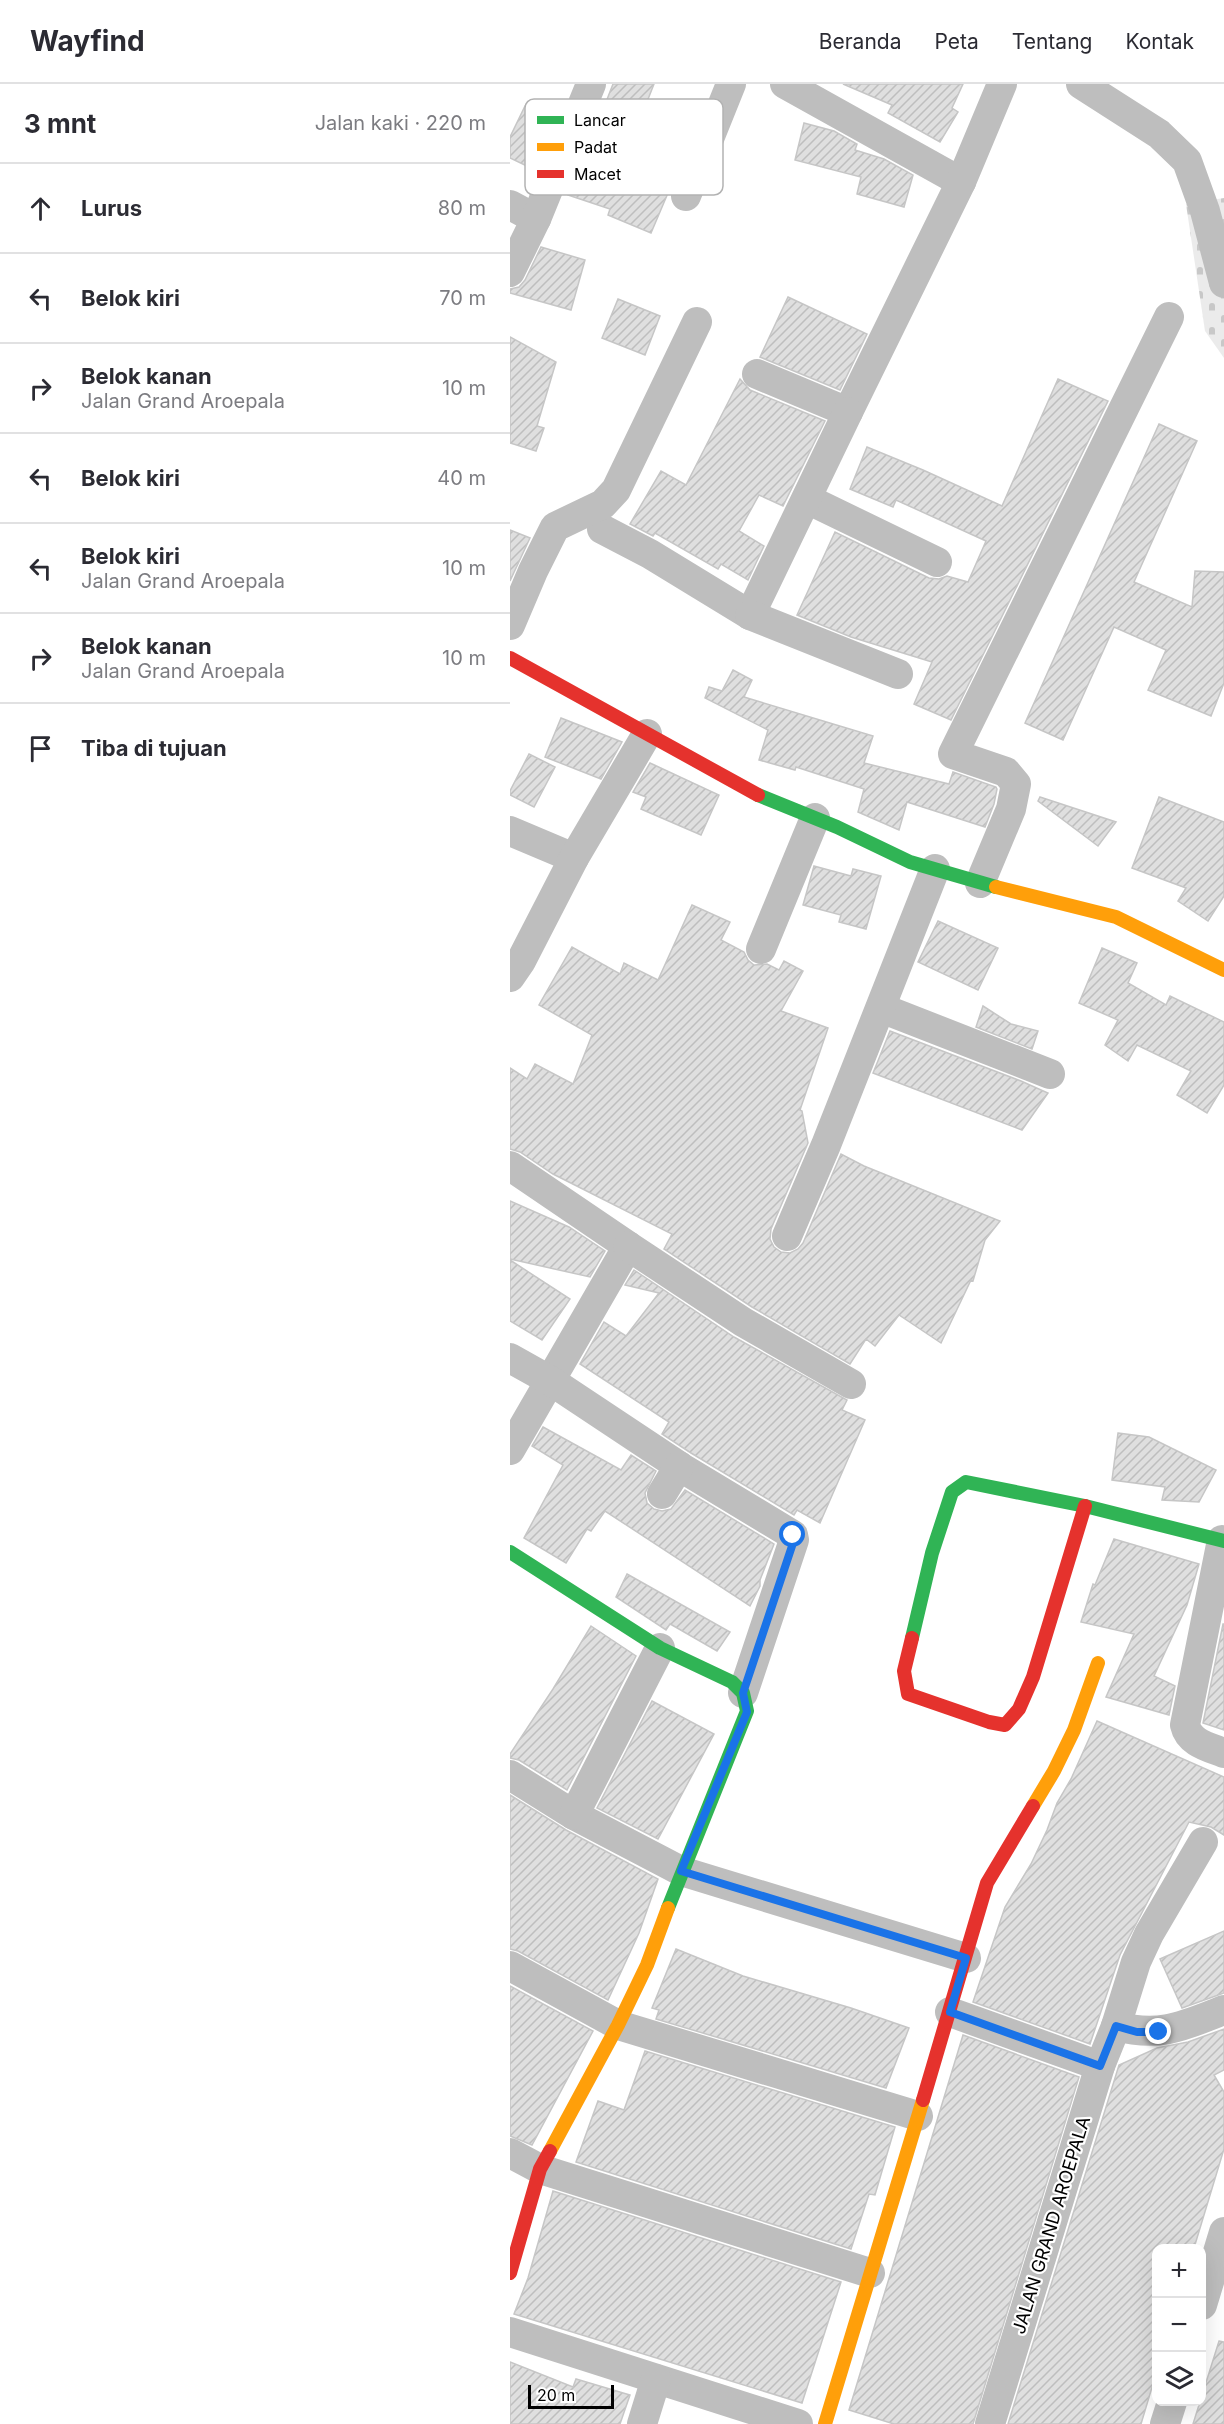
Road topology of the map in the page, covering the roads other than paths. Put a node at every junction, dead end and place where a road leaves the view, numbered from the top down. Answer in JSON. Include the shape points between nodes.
{"nodes":[{"id":1,"x":591,"y":84,"type":"edge"},
{"id":2,"x":731,"y":84,"type":"edge"},
{"id":3,"x":785,"y":84,"type":"edge"},
{"id":4,"x":1002,"y":84,"type":"edge"},
{"id":5,"x":1082,"y":84,"type":"edge"},
{"id":6,"x":585,"y":99,"type":"edge"},
{"id":7,"x":723,"y":104,"type":"edge"},
{"id":8,"x":961,"y":182,"type":"junction"},
{"id":9,"x":546,"y":195,"type":"edge"},
{"id":10,"x":510,"y":205,"type":"edge"},
{"id":11,"x":536,"y":219,"type":"junction"},
{"id":12,"x":510,"y":272,"type":"edge"},
{"id":13,"x":1224,"y":283,"type":"edge"},
{"id":14,"x":1169,"y":317,"type":"dead end"},
{"id":15,"x":697,"y":322,"type":"dead end"},
{"id":16,"x":757,"y":374,"type":"dead end"},
{"id":17,"x":848,"y":412,"type":"junction"},
{"id":18,"x":807,"y":499,"type":"junction"},
{"id":19,"x":602,"y":529,"type":"dead end"},
{"id":20,"x":937,"y":562,"type":"dead end"},
{"id":21,"x":750,"y":615,"type":"junction"},
{"id":22,"x":510,"y":625,"type":"edge"},
{"id":23,"x":510,"y":658,"type":"edge"},
{"id":24,"x":898,"y":674,"type":"dead end"},
{"id":25,"x":647,"y":734,"type":"junction"},
{"id":26,"x":815,"y":818,"type":"junction"},
{"id":27,"x":510,"y":831,"type":"edge"},
{"id":28,"x":574,"y":858,"type":"junction"},
{"id":29,"x":935,"y":869,"type":"junction"},
{"id":30,"x":981,"y":883,"type":"junction"},
{"id":31,"x":761,"y":949,"type":"dead end"},
{"id":32,"x":1224,"y":970,"type":"edge"},
{"id":33,"x":510,"y":977,"type":"edge"},
{"id":34,"x":880,"y":1008,"type":"junction"},
{"id":35,"x":1050,"y":1074,"type":"dead end"},
{"id":36,"x":510,"y":1166,"type":"edge"},
{"id":37,"x":787,"y":1236,"type":"dead end"},
{"id":38,"x":628,"y":1246,"type":"junction"},
{"id":39,"x":510,"y":1358,"type":"edge"},
{"id":40,"x":551,"y":1381,"type":"junction"},
{"id":41,"x":851,"y":1384,"type":"dead end"},
{"id":42,"x":510,"y":1450,"type":"edge"},
{"id":43,"x":679,"y":1466,"type":"junction"},
{"id":44,"x":662,"y":1494,"type":"dead end"},
{"id":45,"x":1085,"y":1506,"type":"junction"},
{"id":46,"x":1223,"y":1541,"type":"edge"},
{"id":47,"x":510,"y":1552,"type":"edge"},
{"id":48,"x":660,"y":1648,"type":"junction"},
{"id":49,"x":1098,"y":1663,"type":"dead end"},
{"id":50,"x":743,"y":1693,"type":"junction"},
{"id":51,"x":1224,"y":1753,"type":"edge"},
{"id":52,"x":510,"y":1775,"type":"edge"},
{"id":53,"x":574,"y":1815,"type":"junction"},
{"id":54,"x":1203,"y":1842,"type":"dead end"},
{"id":55,"x":681,"y":1871,"type":"junction"},
{"id":56,"x":966,"y":1958,"type":"junction"},
{"id":57,"x":510,"y":1966,"type":"edge"},
{"id":58,"x":1224,"y":2010,"type":"edge"},
{"id":59,"x":950,"y":2012,"type":"junction"},
{"id":60,"x":618,"y":2025,"type":"junction"},
{"id":61,"x":1116,"y":2026,"type":"junction"},
{"id":62,"x":1100,"y":2066,"type":"junction"},
{"id":63,"x":918,"y":2116,"type":"junction"},
{"id":64,"x":510,"y":2153,"type":"edge"},
{"id":65,"x":540,"y":2169,"type":"junction"},
{"id":66,"x":1224,"y":2232,"type":"edge"},
{"id":67,"x":510,"y":2273,"type":"edge"},
{"id":68,"x":870,"y":2273,"type":"junction"},
{"id":69,"x":1204,"y":2298,"type":"edge"},
{"id":70,"x":510,"y":2332,"type":"edge"},
{"id":71,"x":656,"y":2379,"type":"junction"},
{"id":72,"x":1171,"y":2406,"type":"edge"},
{"id":73,"x":642,"y":2424,"type":"edge"},
{"id":74,"x":798,"y":2424,"type":"edge"},
{"id":75,"x":825,"y":2424,"type":"edge"},
{"id":76,"x":990,"y":2424,"type":"edge"},
{"id":77,"x":1165,"y":2424,"type":"edge"}],
"edges":[{"from":1,"to":6,"type":"street"},
{"from":2,"to":7,"type":"street"},
{"from":3,"to":8,"type":"street"},
{"from":4,"to":8,"type":"street"},
{"from":5,"to":13,"type":"street","via":[[1159,134],[1187,161]]},
{"from":8,"to":17,"type":"street"},
{"from":9,"to":11,"type":"street"},
{"from":10,"to":11,"type":"street"},
{"from":11,"to":12,"type":"street"},
{"from":14,"to":30,"type":"street","via":[[953,754],[1006,772],[1016,784],[1011,809]]},
{"from":15,"to":22,"type":"street","via":[[616,490],[603,504],[555,527]]},
{"from":16,"to":17,"type":"street"},
{"from":17,"to":18,"type":"street"},
{"from":18,"to":20,"type":"street"},
{"from":18,"to":21,"type":"street"},
{"from":19,"to":21,"type":"street"},
{"from":21,"to":24,"type":"street"},
{"from":23,"to":25,"type":"street"},
{"from":25,"to":26,"type":"street","via":[[760,796]]},
{"from":25,"to":28,"type":"street"},
{"from":26,"to":29,"type":"street","via":[[910,862]]},
{"from":26,"to":31,"type":"street"},
{"from":27,"to":28,"type":"street"},
{"from":28,"to":33,"type":"street"},
{"from":29,"to":30,"type":"street"},
{"from":29,"to":34,"type":"street"},
{"from":30,"to":32,"type":"street","via":[[1116,917]]},
{"from":34,"to":35,"type":"street"},
{"from":34,"to":37,"type":"street"},
{"from":36,"to":38,"type":"street"},
{"from":38,"to":40,"type":"street"},
{"from":38,"to":41,"type":"street","via":[[743,1322]]},
{"from":39,"to":40,"type":"street"},
{"from":40,"to":42,"type":"street"},
{"from":40,"to":43,"type":"street"},
{"from":43,"to":44,"type":"street"},
{"from":43,"to":50,"type":"street","via":[[793,1535]]},
{"from":45,"to":45,"type":"street","via":[[1033,1677],[1013,1719],[1005,1725],[989,1722],[908,1694],[904,1671],[932,1553],[952,1492],[966,1482]]},
{"from":45,"to":46,"type":"street"},
{"from":46,"to":51,"type":"street","via":[[1185,1725],[1197,1742]]},
{"from":47,"to":48,"type":"street"},
{"from":48,"to":50,"type":"street","via":[[732,1682]]},
{"from":48,"to":53,"type":"street"},
{"from":49,"to":56,"type":"street","via":[[1074,1730],[1054,1771],[987,1883]]},
{"from":50,"to":55,"type":"street","via":[[747,1712]]},
{"from":52,"to":53,"type":"street"},
{"from":53,"to":55,"type":"street"},
{"from":54,"to":61,"type":"street","name":"JALAN GRAND AROEPALA","via":[[1149,1934]]},
{"from":55,"to":56,"type":"street"},
{"from":55,"to":60,"type":"street","via":[[647,1965]]},
{"from":56,"to":59,"type":"street"},
{"from":57,"to":60,"type":"street"},
{"from":58,"to":61,"type":"street","via":[[1159,2032],[1137,2032]]},
{"from":59,"to":62,"type":"street"},
{"from":59,"to":63,"type":"street"},
{"from":60,"to":63,"type":"street"},
{"from":60,"to":65,"type":"street"},
{"from":61,"to":62,"type":"street","name":"JALAN GRAND AROEPALA"},
{"from":62,"to":76,"type":"street","name":"JALAN GRAND AROEPALA"},
{"from":63,"to":68,"type":"street"},
{"from":64,"to":65,"type":"street"},
{"from":65,"to":67,"type":"street"},
{"from":65,"to":68,"type":"street"},
{"from":66,"to":69,"type":"street"},
{"from":68,"to":75,"type":"street"},
{"from":70,"to":71,"type":"street"},
{"from":71,"to":73,"type":"street"},
{"from":71,"to":74,"type":"street"},
{"from":72,"to":77,"type":"street"}]}
